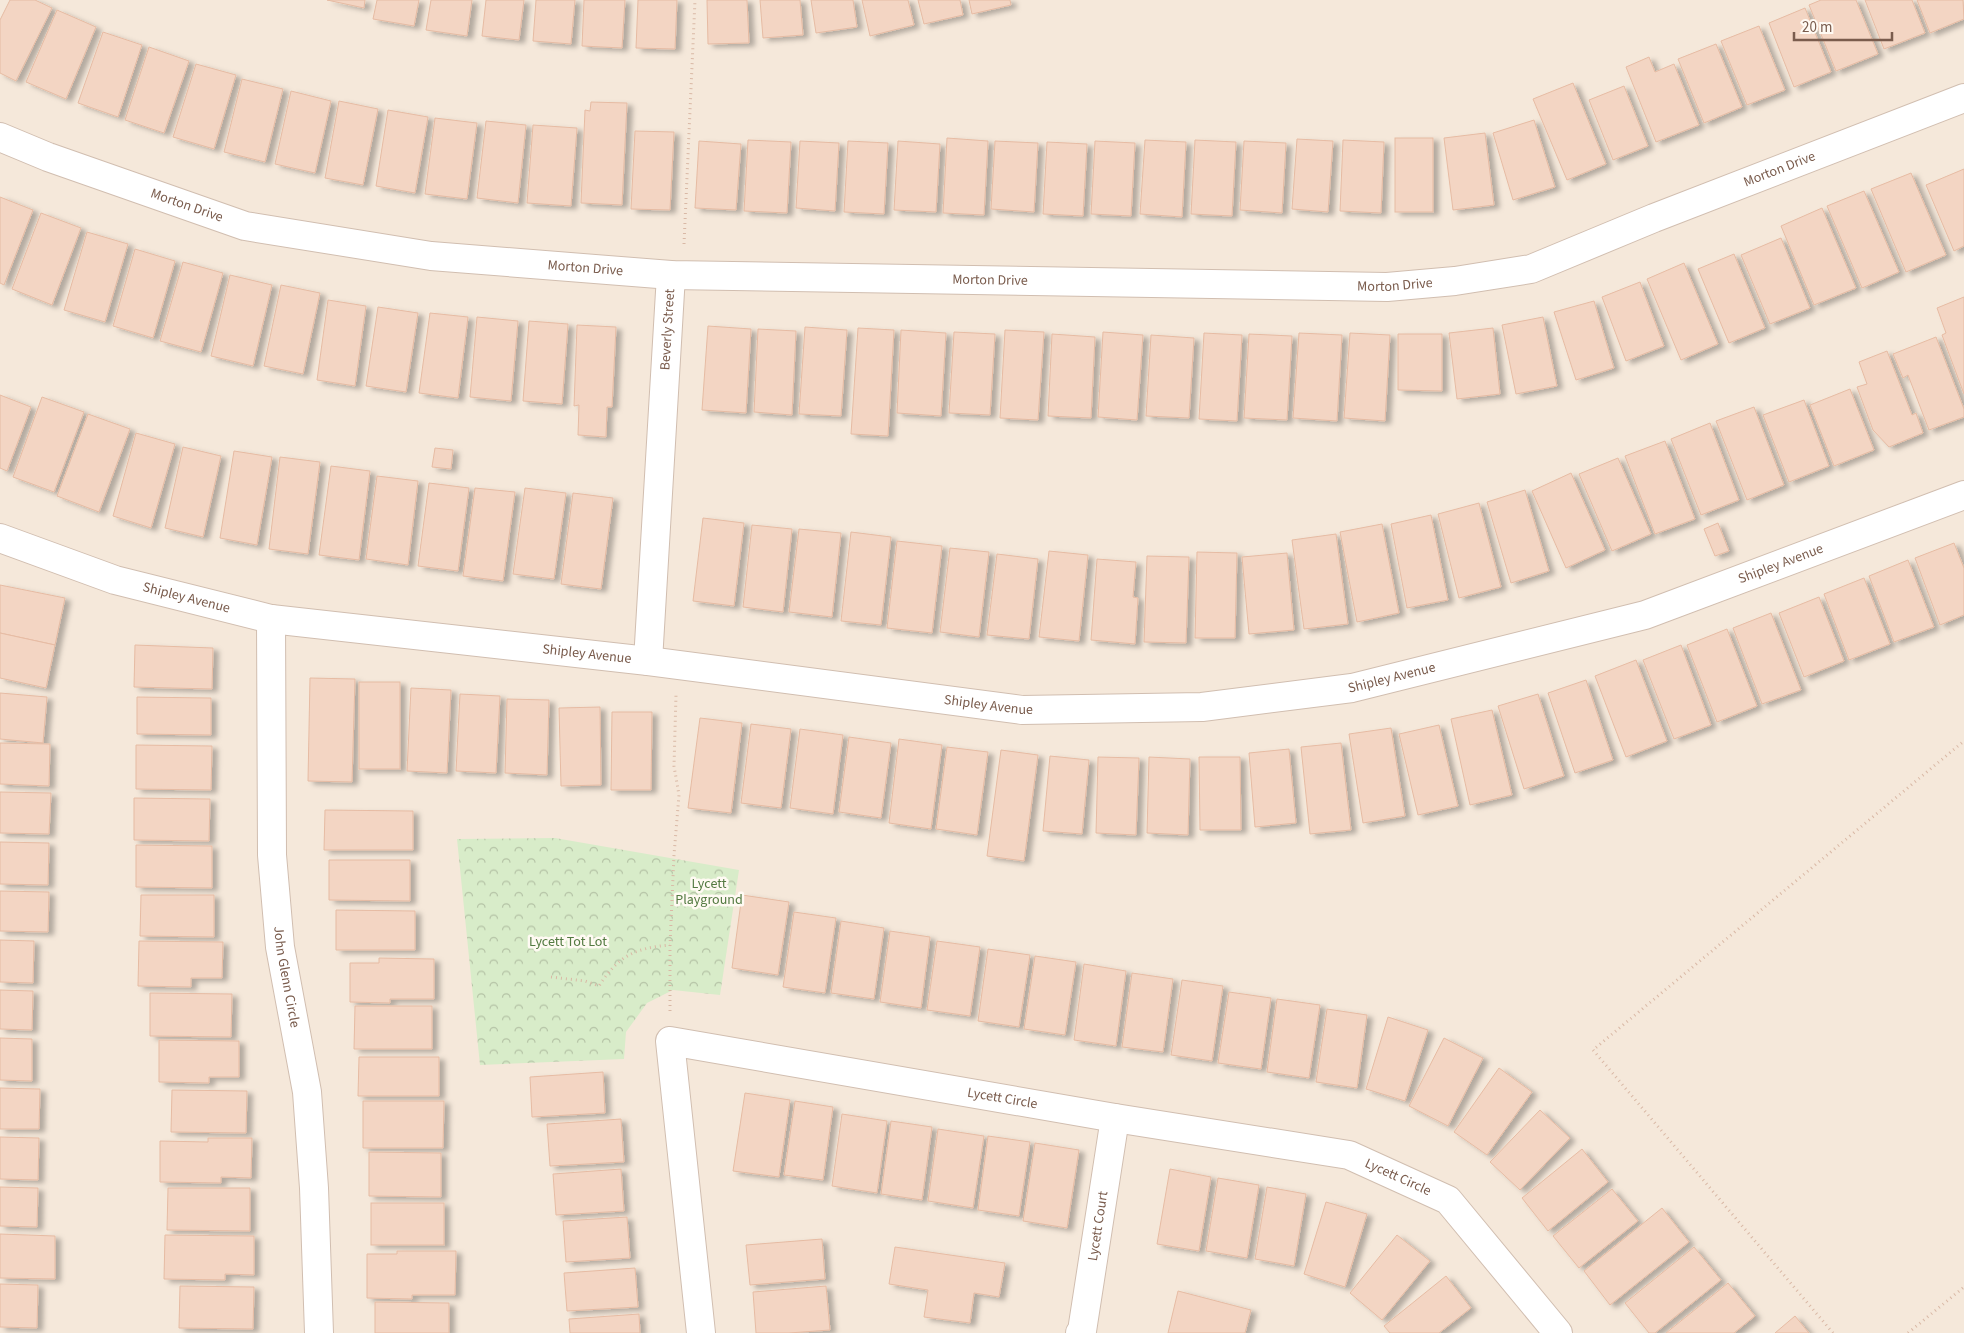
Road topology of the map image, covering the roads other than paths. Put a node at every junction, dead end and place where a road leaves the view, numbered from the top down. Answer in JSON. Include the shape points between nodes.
{"nodes":[{"id":1,"x":1964,"y":98,"type":"edge"},
{"id":2,"x":0,"y":137,"type":"edge"},
{"id":3,"x":671,"y":275,"type":"junction"},
{"id":4,"x":1964,"y":495,"type":"edge"},
{"id":5,"x":0,"y":538,"type":"edge"},
{"id":6,"x":271,"y":619,"type":"junction"},
{"id":7,"x":648,"y":660,"type":"junction"},
{"id":8,"x":1115,"y":1118,"type":"junction"},
{"id":9,"x":319,"y":1333,"type":"edge"},
{"id":10,"x":700,"y":1333,"type":"edge"},
{"id":11,"x":1080,"y":1333,"type":"edge"},
{"id":12,"x":1558,"y":1333,"type":"edge"}],
"edges":[{"from":1,"to":3,"type":"street","name":"Morton Drive","via":[[1531,269],[1455,281],[1387,287]]},
{"from":2,"to":3,"type":"street","name":"Morton Drive","via":[[245,226],[431,256]]},
{"from":3,"to":7,"type":"street","name":"Beverly Street"},
{"from":4,"to":7,"type":"street","name":"Shipley Avenue","via":[[1645,615],[1352,688],[1202,707],[1022,710]]},
{"from":5,"to":6,"type":"street","name":"Shipley Avenue","via":[[115,580]]},
{"from":6,"to":7,"type":"street","name":"Shipley Avenue"},
{"from":6,"to":9,"type":"street","name":"John Glenn Circle","via":[[272,854],[280,947],[307,1092]]},
{"from":8,"to":10,"type":"street","name":"Lycett Circle","via":[[670,1041]]},
{"from":8,"to":11,"type":"street","name":"Lycett Court"},
{"from":8,"to":12,"type":"street","name":"Lycett Circle","via":[[1349,1155],[1448,1200]]}]}
